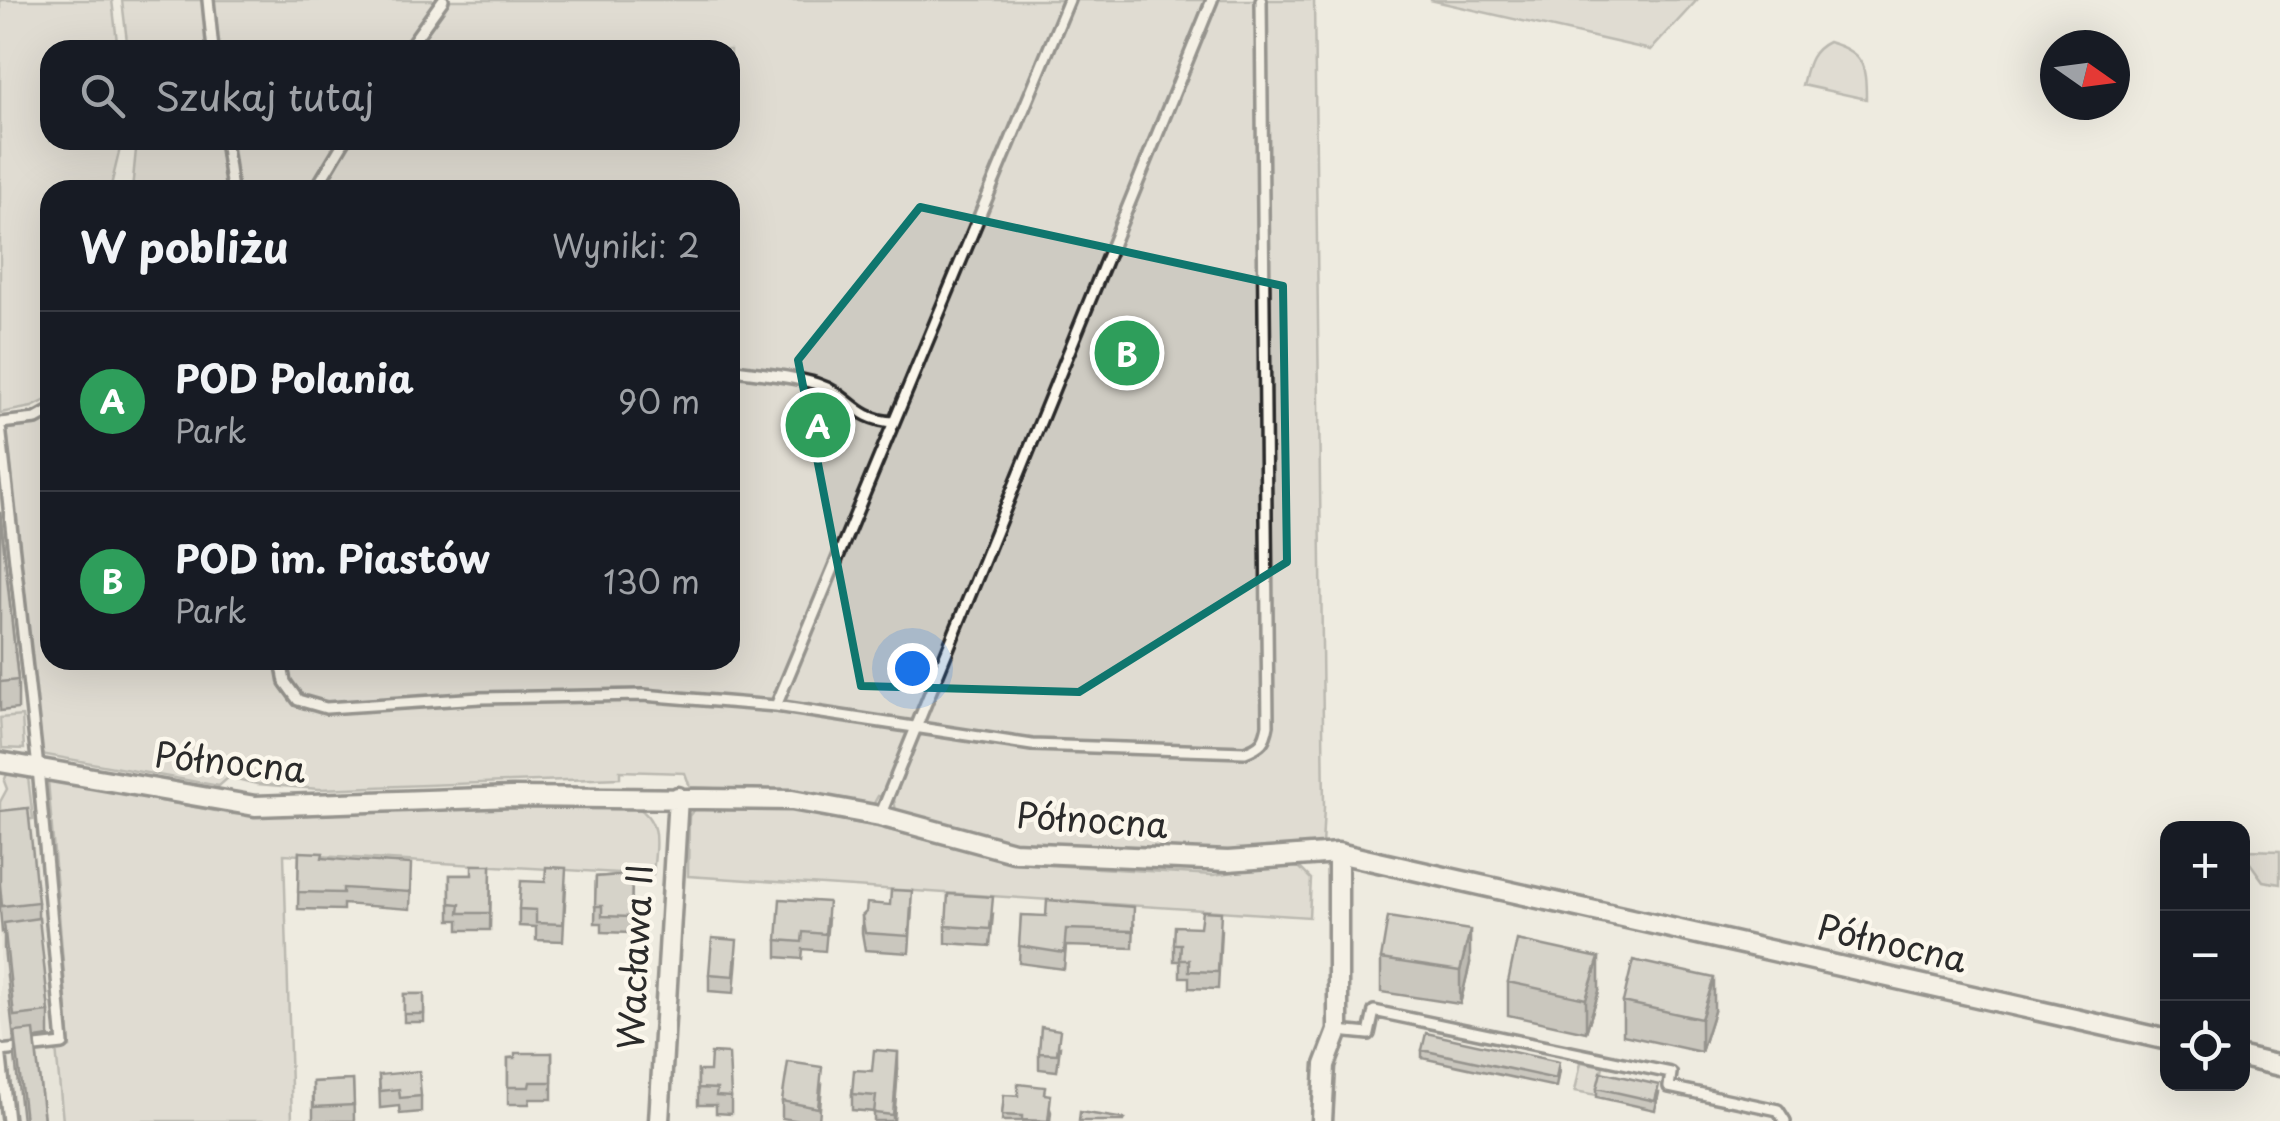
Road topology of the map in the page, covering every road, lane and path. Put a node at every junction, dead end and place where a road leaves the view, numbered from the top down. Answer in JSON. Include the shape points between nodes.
{"nodes":[{"id":1,"x":208,"y":0,"type":"edge"},
{"id":2,"x":443,"y":0,"type":"edge"},
{"id":3,"x":1069,"y":0,"type":"edge"},
{"id":4,"x":1212,"y":0,"type":"edge"},
{"id":5,"x":1261,"y":0,"type":"edge"},
{"id":6,"x":212,"y":40,"type":"edge"},
{"id":7,"x":414,"y":40,"type":"edge"},
{"id":8,"x":226,"y":150,"type":"edge"},
{"id":9,"x":340,"y":150,"type":"edge"},
{"id":10,"x":231,"y":180,"type":"edge"},
{"id":11,"x":321,"y":180,"type":"edge"},
{"id":12,"x":740,"y":370,"type":"edge"},
{"id":13,"x":40,"y":417,"type":"edge"},
{"id":14,"x":894,"y":422,"type":"junction"},
{"id":15,"x":0,"y":424,"type":"edge"},
{"id":16,"x":283,"y":670,"type":"edge"},
{"id":17,"x":776,"y":706,"type":"junction"},
{"id":18,"x":914,"y":729,"type":"junction"},
{"id":19,"x":0,"y":762,"type":"edge"},
{"id":20,"x":38,"y":768,"type":"junction"},
{"id":21,"x":678,"y":797,"type":"junction"},
{"id":22,"x":880,"y":816,"type":"junction"},
{"id":23,"x":1338,"y":853,"type":"junction"},
{"id":24,"x":53,"y":933,"type":"junction"},
{"id":25,"x":36,"y":936,"type":"edge"},
{"id":26,"x":1338,"y":1031,"type":"junction"},
{"id":27,"x":2160,"y":1038,"type":"edge"},
{"id":28,"x":0,"y":1049,"type":"edge"},
{"id":29,"x":2250,"y":1059,"type":"edge"},
{"id":30,"x":2280,"y":1066,"type":"edge"},
{"id":31,"x":8,"y":1121,"type":"edge"},
{"id":32,"x":659,"y":1121,"type":"edge"},
{"id":33,"x":1322,"y":1121,"type":"edge"},
{"id":34,"x":1785,"y":1121,"type":"edge"}],
"edges":[{"from":1,"to":6,"type":"lane"},
{"from":2,"to":7,"type":"lane"},
{"from":3,"to":14,"type":"lane"},
{"from":4,"to":18,"type":"lane"},
{"from":5,"to":18,"type":"lane","via":[[1265,739],[1245,752],[1032,745]]},
{"from":8,"to":10,"type":"lane"},
{"from":9,"to":11,"type":"lane"},
{"from":12,"to":14,"type":"lane","via":[[817,384],[872,421]]},
{"from":13,"to":15,"type":"lane"},
{"from":14,"to":17,"type":"lane"},
{"from":15,"to":20,"type":"lane"},
{"from":16,"to":17,"type":"lane","via":[[298,700],[326,708],[643,695]]},
{"from":17,"to":18,"type":"lane"},
{"from":18,"to":22,"type":"lane"},
{"from":19,"to":20,"type":"street","name":"Północna"},
{"from":20,"to":21,"type":"street","name":"Północna","via":[[255,806]]},
{"from":20,"to":24,"type":"lane"},
{"from":21,"to":22,"type":"street","name":"Północna","via":[[792,800]]},
{"from":21,"to":32,"type":"street","name":"Wacława II"},
{"from":22,"to":23,"type":"street","name":"Północna","via":[[1014,852],[1228,861]]},
{"from":23,"to":26,"type":"street"},
{"from":23,"to":27,"type":"street","name":"Północna"},
{"from":24,"to":25,"type":"lane"},
{"from":24,"to":28,"type":"lane","via":[[64,1044]]},
{"from":26,"to":33,"type":"street","via":[[1325,1065]]},
{"from":26,"to":34,"type":"lane","via":[[1369,1034],[1374,1011],[1545,1045],[1671,1073],[1668,1087],[1778,1110]]},
{"from":28,"to":31,"type":"lane"},
{"from":29,"to":30,"type":"street"}]}
